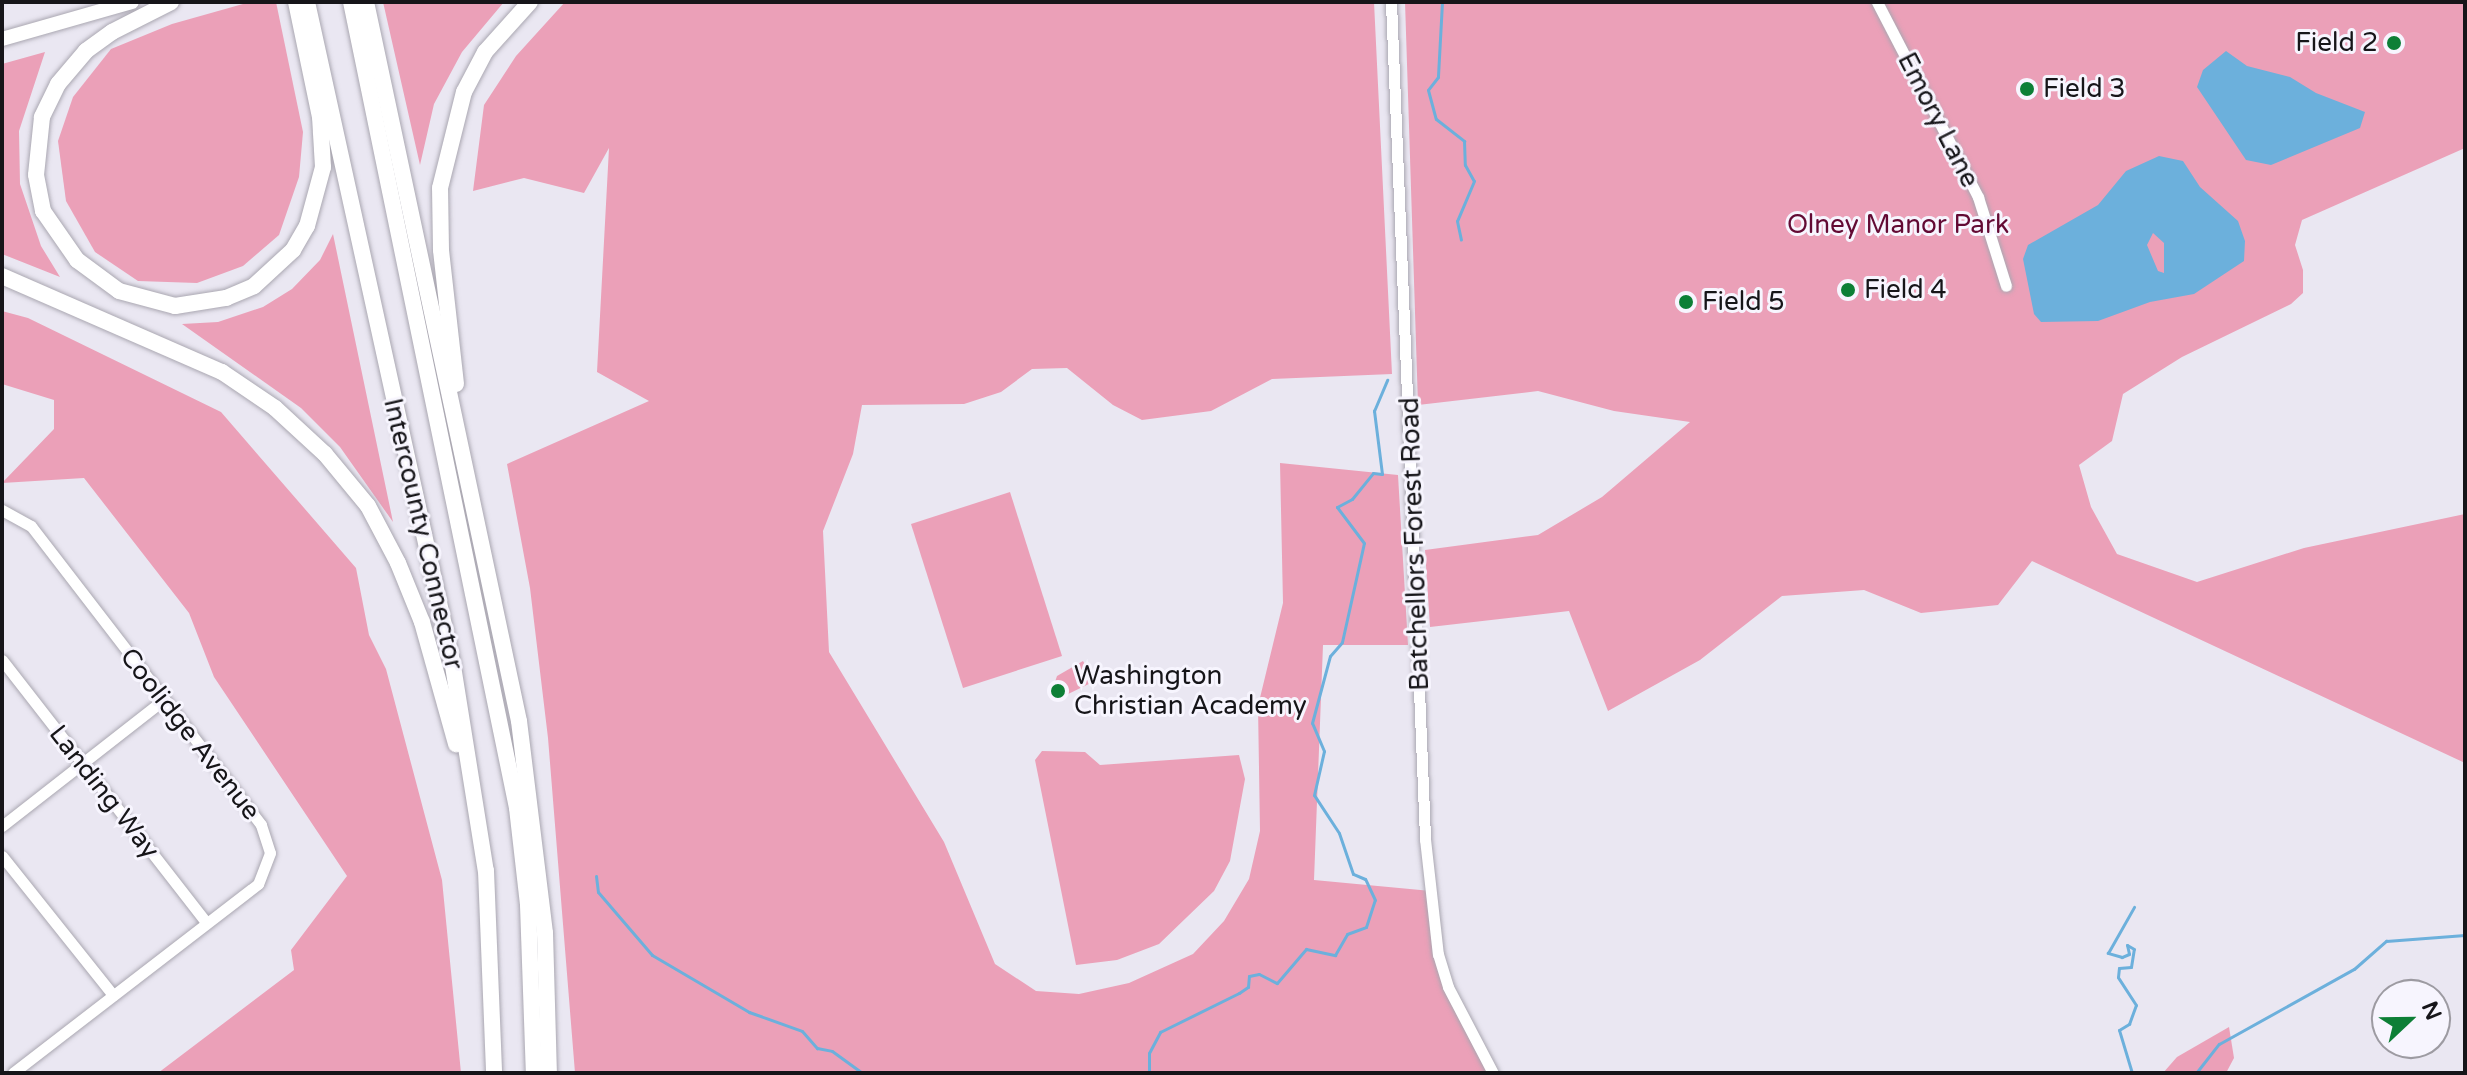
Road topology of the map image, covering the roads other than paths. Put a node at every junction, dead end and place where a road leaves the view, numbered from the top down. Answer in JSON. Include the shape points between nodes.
{"nodes":[{"id":1,"x":132,"y":2,"type":"edge"},
{"id":2,"x":171,"y":2,"type":"edge"},
{"id":3,"x":296,"y":2,"type":"edge"},
{"id":4,"x":307,"y":2,"type":"edge"},
{"id":5,"x":351,"y":2,"type":"edge"},
{"id":6,"x":366,"y":2,"type":"edge"},
{"id":7,"x":530,"y":2,"type":"edge"},
{"id":8,"x":1391,"y":2,"type":"edge"},
{"id":9,"x":1877,"y":2,"type":"edge"},
{"id":10,"x":2,"y":39,"type":"edge"},
{"id":11,"x":2,"y":276,"type":"edge"},
{"id":12,"x":2006,"y":286,"type":"dead end"},
{"id":13,"x":462,"y":453,"type":"junction"},
{"id":14,"x":2,"y":510,"type":"edge"},
{"id":15,"x":2,"y":660,"type":"edge"},
{"id":16,"x":163,"y":700,"type":"junction"},
{"id":17,"x":81,"y":762,"type":"junction"},
{"id":18,"x":478,"y":824,"type":"junction"},
{"id":19,"x":2,"y":826,"type":"edge"},
{"id":20,"x":2,"y":856,"type":"edge"},
{"id":21,"x":207,"y":923,"type":"junction"},
{"id":22,"x":113,"y":995,"type":"junction"},
{"id":23,"x":13,"y":1073,"type":"edge"},
{"id":24,"x":494,"y":1073,"type":"edge"},
{"id":25,"x":534,"y":1073,"type":"edge"},
{"id":26,"x":549,"y":1073,"type":"edge"},
{"id":27,"x":1493,"y":1073,"type":"edge"}],
"edges":[{"from":1,"to":10,"type":"main road"},
{"from":2,"to":3,"type":"highway","via":[[112,32],[86,51],[58,84],[42,117],[36,175],[43,211],[77,260],[119,291],[175,306],[226,298],[254,286],[293,250],[307,226],[323,167],[320,117]]},
{"from":4,"to":18,"type":"highway","name":"Intercounty Connector","via":[[453,666]]},
{"from":5,"to":25,"type":"highway","name":"Intercounty Connector","via":[[517,808],[528,905]]},
{"from":6,"to":13,"type":"highway"},
{"from":7,"to":13,"type":"highway","via":[[485,52],[464,92],[440,188],[441,250]]},
{"from":8,"to":27,"type":"street","name":"Batchellors Forest Road","via":[[1425,839],[1438,954],[1448,987]]},
{"from":9,"to":12,"type":"street","name":"Emory Lane","via":[[1978,197]]},
{"from":11,"to":18,"type":"highway","via":[[222,372],[275,408],[325,454],[368,506],[422,622]]},
{"from":13,"to":26,"type":"highway","via":[[534,812],[545,933]]},
{"from":14,"to":16,"type":"street","name":"Coolidge Avenue","via":[[31,526]]},
{"from":15,"to":17,"type":"street","name":"Landing Way"},
{"from":16,"to":17,"type":"street"},
{"from":16,"to":21,"type":"street","name":"Coolidge Avenue","via":[[269,839],[267,866],[258,884]]},
{"from":17,"to":19,"type":"street"},
{"from":17,"to":21,"type":"street","name":"Landing Way"},
{"from":18,"to":24,"type":"highway","name":"Intercounty Connector","via":[[486,871]]},
{"from":20,"to":22,"type":"street"},
{"from":21,"to":22,"type":"street","name":"Coolidge Avenue"},
{"from":22,"to":23,"type":"street","name":"Coolidge Avenue"}]}
